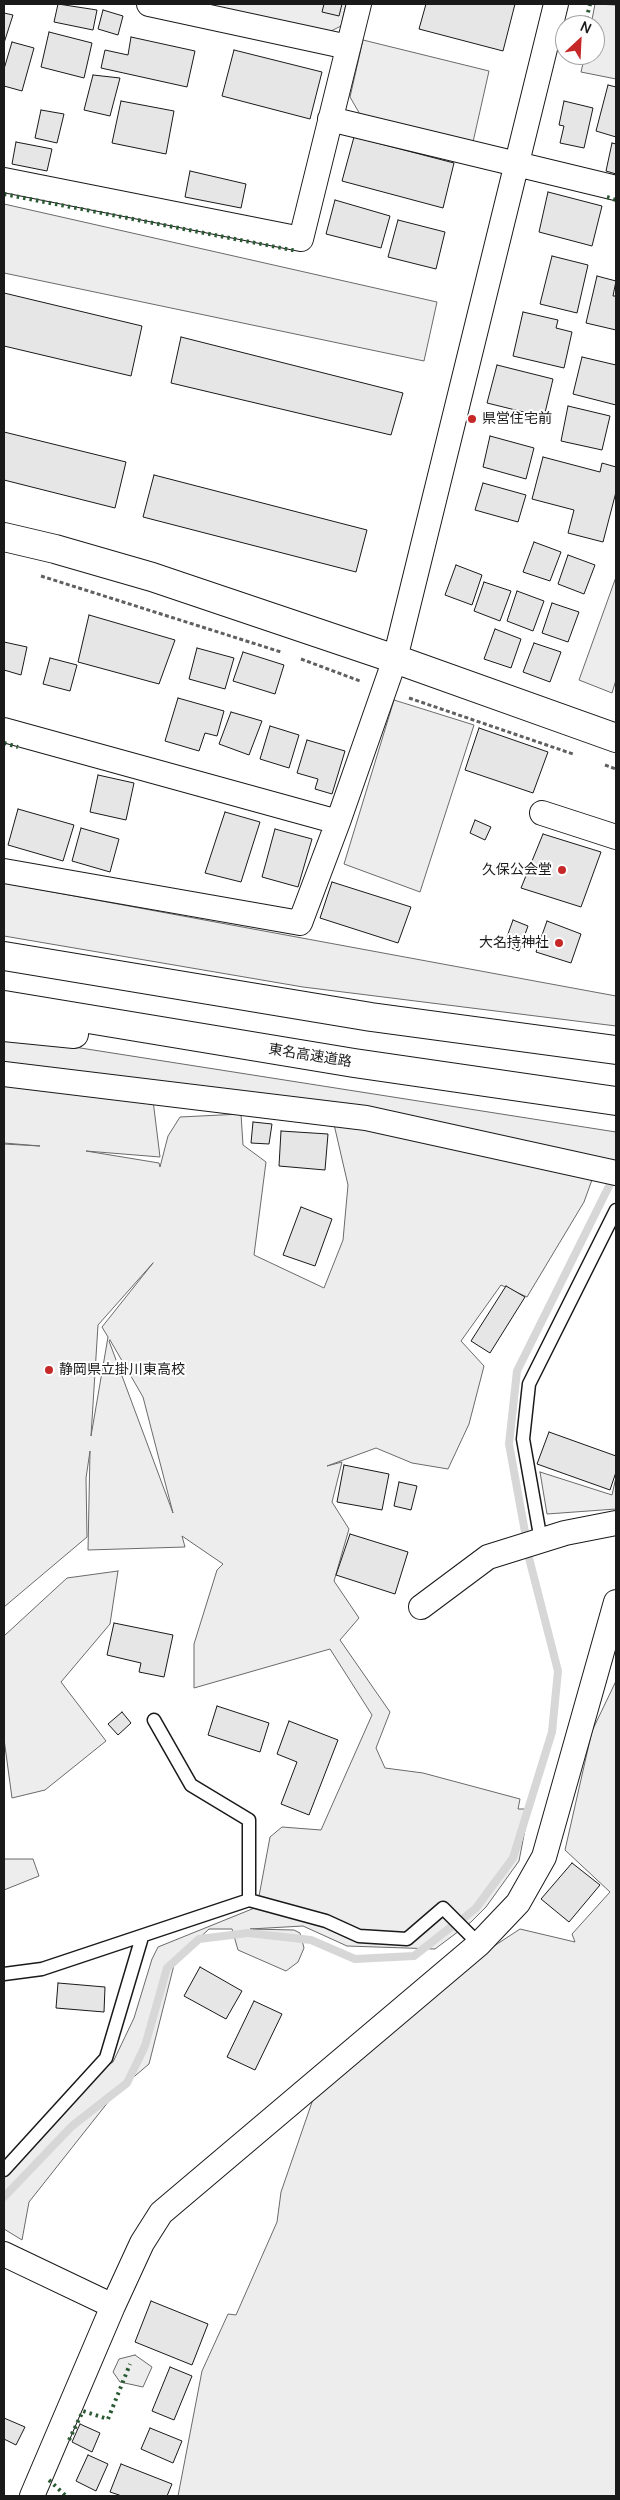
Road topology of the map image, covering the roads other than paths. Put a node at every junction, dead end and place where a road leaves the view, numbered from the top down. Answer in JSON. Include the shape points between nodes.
{"nodes":[{"id":1,"x":150,"y":4,"type":"edge"},
{"id":2,"x":359,"y":4,"type":"edge"},
{"id":3,"x":556,"y":4,"type":"edge"},
{"id":4,"x":348,"y":48,"type":"junction"},
{"id":5,"x":330,"y":119,"type":"junction"},
{"id":6,"x":517,"y":163,"type":"junction"},
{"id":7,"x":4,"y":180,"type":"edge"},
{"id":8,"x":616,"y":188,"type":"edge"},
{"id":9,"x":4,"y":537,"type":"edge"},
{"id":10,"x":395,"y":659,"type":"junction"},
{"id":11,"x":4,"y":730,"type":"edge"},
{"id":12,"x":616,"y":738,"type":"edge"},
{"id":13,"x":542,"y":813,"type":"dead end"},
{"id":14,"x":338,"y":822,"type":"junction"},
{"id":15,"x":616,"y":837,"type":"edge"},
{"id":16,"x":4,"y":872,"type":"edge"},
{"id":17,"x":4,"y":956,"type":"edge"},
{"id":18,"x":4,"y":1005,"type":"edge"},
{"id":19,"x":4,"y":1027,"type":"edge"},
{"id":20,"x":616,"y":1050,"type":"edge"},
{"id":21,"x":354,"y":1063,"type":"junction"},
{"id":22,"x":4,"y":1074,"type":"edge"},
{"id":23,"x":616,"y":1101,"type":"edge"},
{"id":24,"x":616,"y":1173,"type":"edge"},
{"id":25,"x":616,"y":1210,"type":"edge"},
{"id":26,"x":616,"y":1523,"type":"edge"},
{"id":27,"x":541,"y":1541,"type":"junction"},
{"id":28,"x":616,"y":1602,"type":"edge"},
{"id":29,"x":421,"y":1607,"type":"dead end"},
{"id":30,"x":154,"y":1720,"type":"dead end"},
{"id":31,"x":250,"y":1900,"type":"junction"},
{"id":32,"x":142,"y":1937,"type":"junction"},
{"id":33,"x":479,"y":1944,"type":"junction"},
{"id":34,"x":4,"y":1974,"type":"edge"},
{"id":35,"x":4,"y":2170,"type":"edge"},
{"id":36,"x":4,"y":2254,"type":"edge"},
{"id":37,"x":112,"y":2306,"type":"junction"},
{"id":38,"x":32,"y":2496,"type":"edge"}],
"edges":[{"from":1,"to":4,"type":"street"},
{"from":2,"to":4,"type":"street"},
{"from":3,"to":6,"type":"street"},
{"from":4,"to":5,"type":"street"},
{"from":5,"to":6,"type":"street"},
{"from":5,"to":7,"type":"street","via":[[302,239]]},
{"from":6,"to":8,"type":"street"},
{"from":6,"to":10,"type":"street"},
{"from":9,"to":10,"type":"main road","via":[[152,577]]},
{"from":10,"to":12,"type":"main road"},
{"from":10,"to":14,"type":"street"},
{"from":11,"to":14,"type":"street"},
{"from":13,"to":15,"type":"street"},
{"from":14,"to":16,"type":"street","via":[[300,923]]},
{"from":17,"to":20,"type":"main road","via":[[372,1017]]},
{"from":18,"to":21,"type":"main road","name":"東名高速道路"},
{"from":19,"to":21,"type":"main road"},
{"from":21,"to":23,"type":"main road","name":"東名高速道路"},
{"from":22,"to":24,"type":"street","via":[[366,1118]]},
{"from":25,"to":27,"type":"lane","via":[[529,1384],[523,1439]]},
{"from":26,"to":27,"type":"street"},
{"from":27,"to":29,"type":"street","via":[[488,1557]]},
{"from":28,"to":33,"type":"street","via":[[544,1857],[518,1902]]},
{"from":30,"to":31,"type":"lane","via":[[190,1785],[249,1820]]},
{"from":31,"to":32,"type":"lane"},
{"from":31,"to":33,"type":"lane","via":[[326,1921],[359,1936],[406,1939],[443,1908]]},
{"from":32,"to":34,"type":"lane","via":[[42,1969]]},
{"from":32,"to":35,"type":"lane","via":[[106,2058]]},
{"from":33,"to":37,"type":"street","via":[[162,2214],[142,2243]]},
{"from":36,"to":37,"type":"street"},
{"from":37,"to":38,"type":"street"}]}
